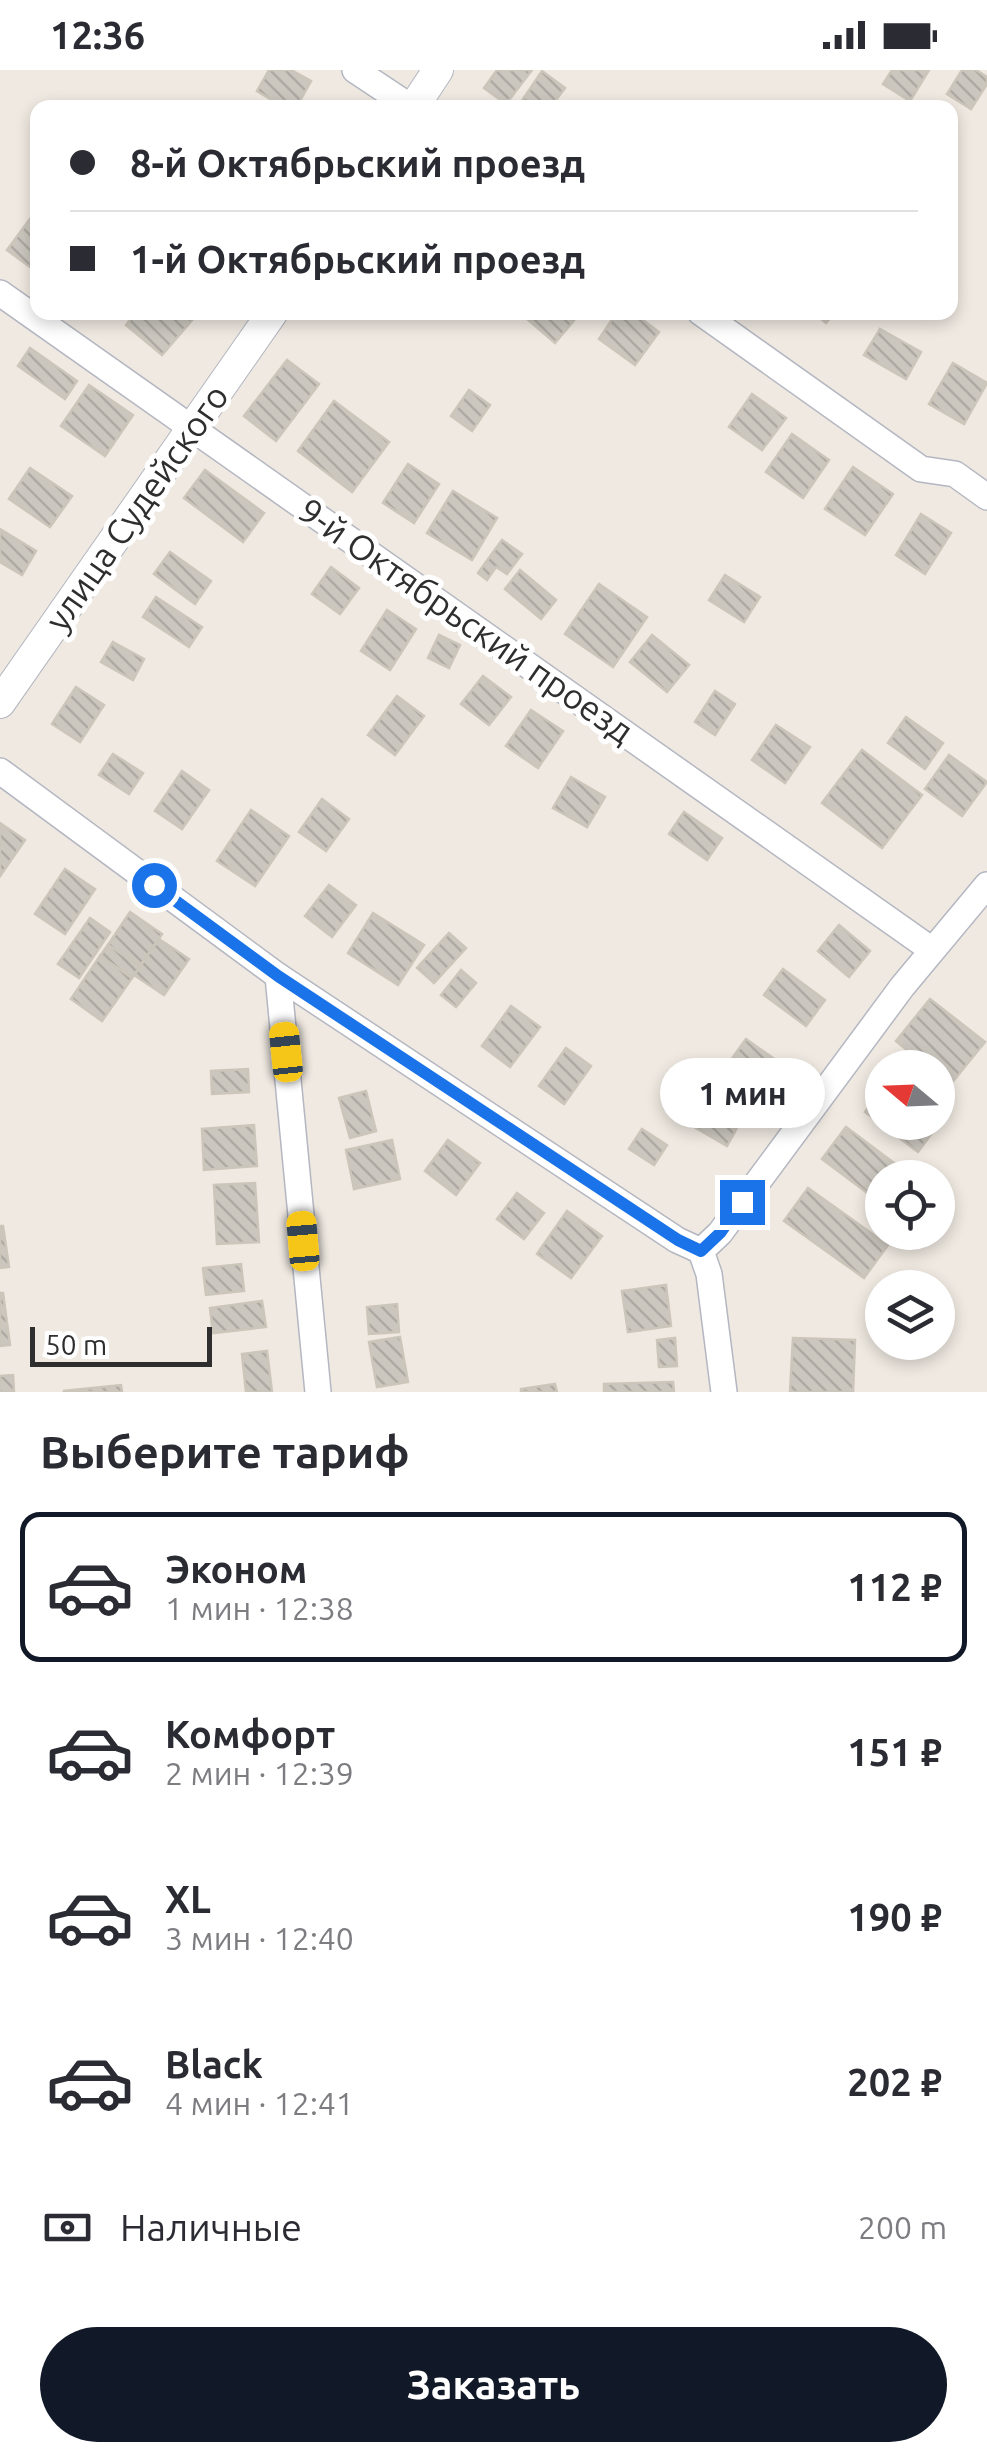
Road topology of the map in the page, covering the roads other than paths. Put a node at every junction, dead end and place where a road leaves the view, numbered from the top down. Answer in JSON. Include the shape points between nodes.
{"nodes":[{"id":1,"x":356,"y":70,"type":"edge"},
{"id":2,"x":438,"y":70,"type":"edge"},
{"id":3,"x":400,"y":100,"type":"edge"},
{"id":4,"x":417,"y":100,"type":"edge"},
{"id":5,"x":0,"y":293,"type":"edge"},
{"id":6,"x":30,"y":314,"type":"edge"},
{"id":7,"x":39,"y":320,"type":"edge"},
{"id":8,"x":268,"y":320,"type":"edge"},
{"id":9,"x":711,"y":320,"type":"edge"},
{"id":10,"x":194,"y":428,"type":"junction"},
{"id":11,"x":987,"y":496,"type":"edge"},
{"id":12,"x":0,"y":703,"type":"edge"},
{"id":13,"x":0,"y":771,"type":"edge"},
{"id":14,"x":987,"y":885,"type":"edge"},
{"id":15,"x":932,"y":950,"type":"junction"},
{"id":16,"x":278,"y":976,"type":"junction"},
{"id":17,"x":701,"y":1251,"type":"junction"},
{"id":18,"x":318,"y":1392,"type":"edge"},
{"id":19,"x":724,"y":1392,"type":"edge"}],
"edges":[{"from":1,"to":3,"type":"street"},
{"from":2,"to":4,"type":"street"},
{"from":5,"to":6,"type":"street","name":"9-й Октябрьский проезд"},
{"from":7,"to":10,"type":"street","name":"9-й Октябрьский проезд"},
{"from":8,"to":10,"type":"street","name":"улица Судейского"},
{"from":9,"to":11,"type":"street","via":[[921,470],[954,474]]},
{"from":10,"to":12,"type":"street","name":"улица Судейского"},
{"from":10,"to":15,"type":"street","name":"9-й Октябрьский проезд"},
{"from":13,"to":16,"type":"street"},
{"from":14,"to":15,"type":"street"},
{"from":15,"to":17,"type":"street"},
{"from":16,"to":17,"type":"street"},
{"from":16,"to":18,"type":"street"},
{"from":17,"to":19,"type":"street"}]}
